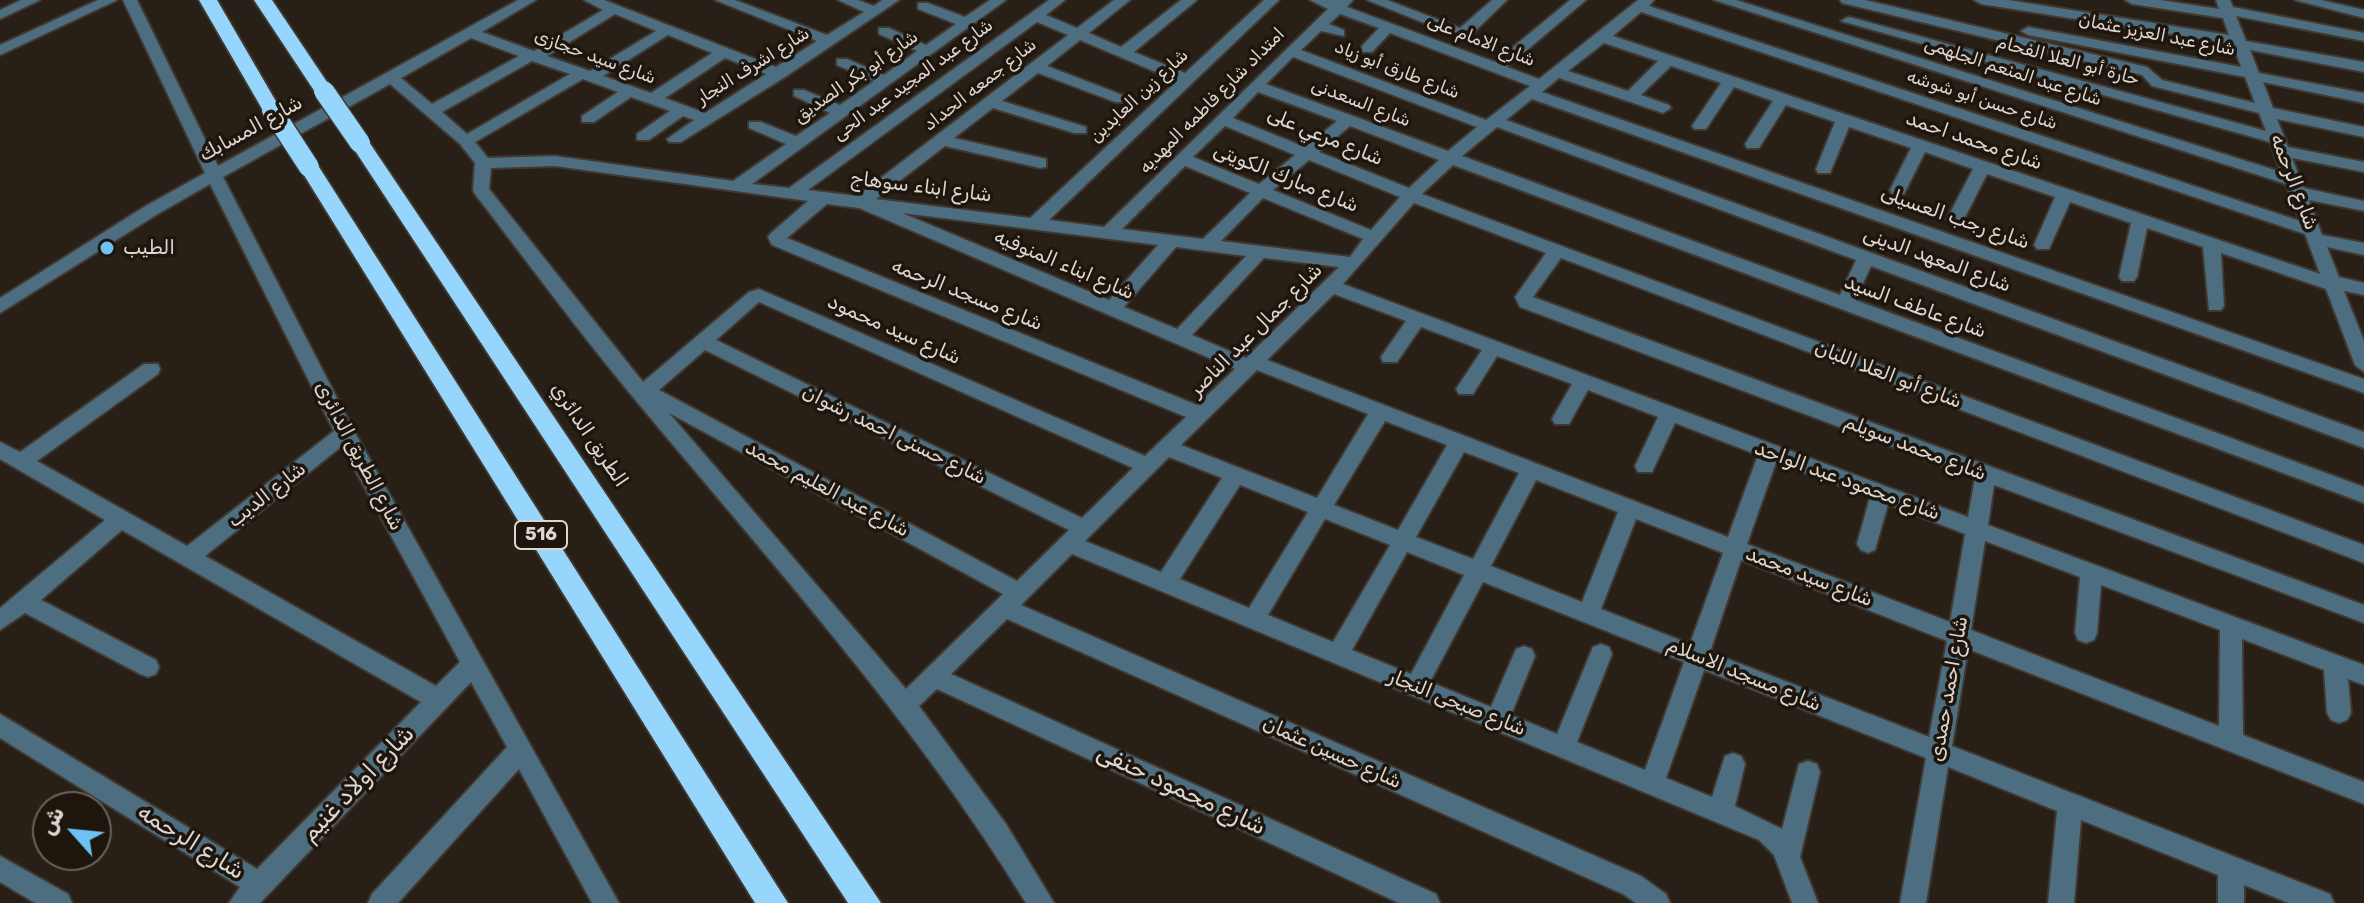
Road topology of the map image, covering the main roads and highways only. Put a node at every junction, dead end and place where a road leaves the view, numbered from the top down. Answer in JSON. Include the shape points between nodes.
{"nodes":[{"id":1,"x":208,"y":0,"type":"edge"},
{"id":2,"x":263,"y":0,"type":"edge"},
{"id":3,"x":773,"y":903,"type":"edge"},
{"id":4,"x":866,"y":903,"type":"edge"}],
"edges":[{"from":1,"to":3,"type":"highway","number":"516","bridge":true,"via":[[272,110]]},
{"from":2,"to":4,"type":"highway","name":"الطريق الدائري","bridge":true}]}
